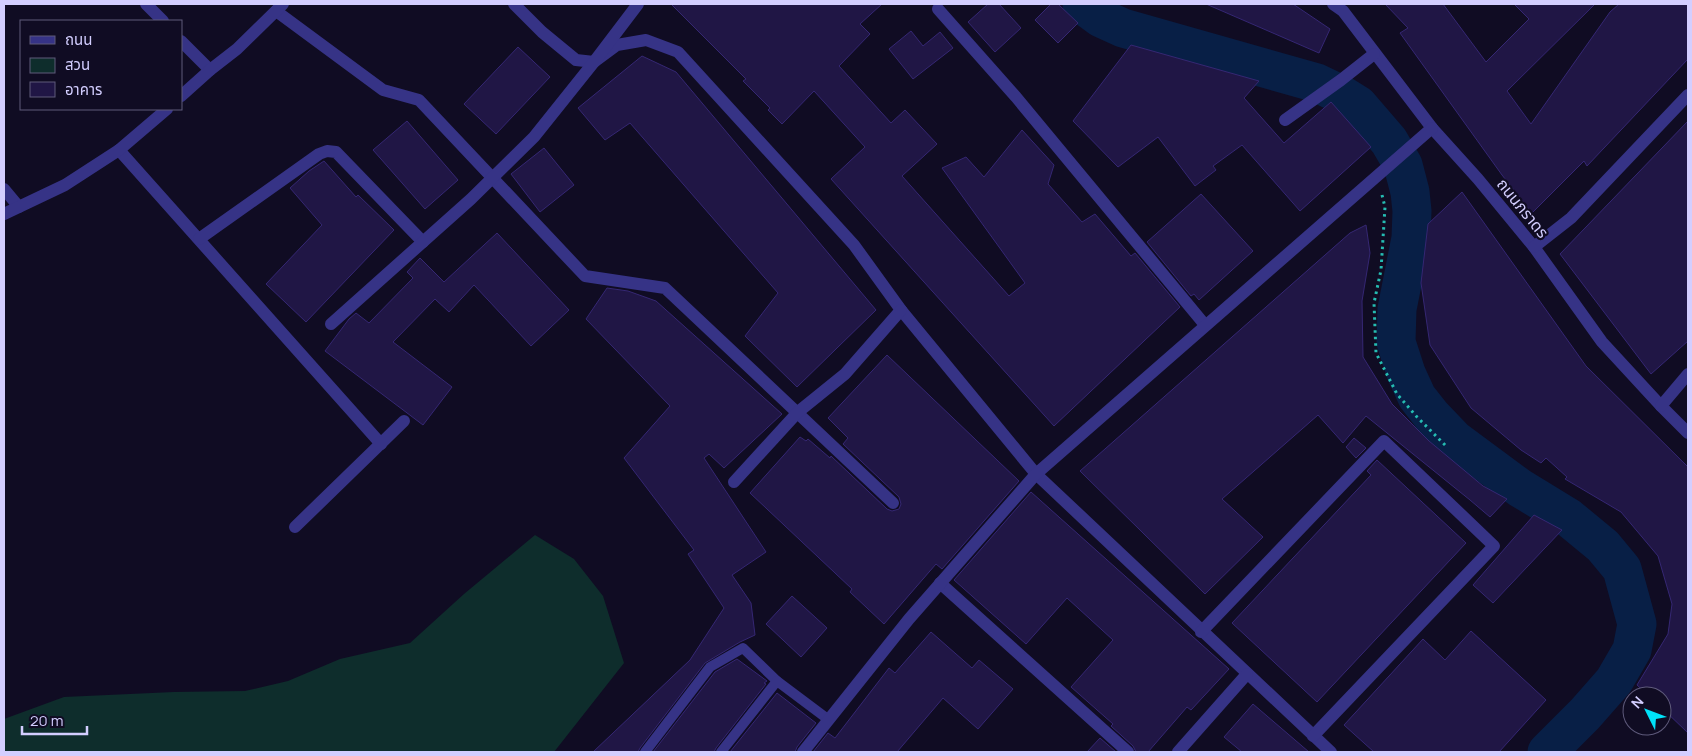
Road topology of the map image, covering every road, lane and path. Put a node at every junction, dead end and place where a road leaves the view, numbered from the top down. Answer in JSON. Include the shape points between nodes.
{"nodes":[{"id":1,"x":146,"y":4,"type":"edge"},
{"id":2,"x":514,"y":4,"type":"edge"},
{"id":3,"x":638,"y":4,"type":"edge"},
{"id":4,"x":1341,"y":6,"type":"edge"},
{"id":5,"x":280,"y":7,"type":"edge"},
{"id":6,"x":938,"y":9,"type":"dead end"},
{"id":7,"x":161,"y":20,"type":"edge"},
{"id":8,"x":182,"y":42,"type":"edge"},
{"id":9,"x":1374,"y":54,"type":"junction"},
{"id":10,"x":594,"y":62,"type":"junction"},
{"id":11,"x":210,"y":70,"type":"junction"},
{"id":12,"x":182,"y":95,"type":"edge"},
{"id":13,"x":1688,"y":95,"type":"edge"},
{"id":14,"x":166,"y":110,"type":"edge"},
{"id":15,"x":1285,"y":120,"type":"dead end"},
{"id":16,"x":1432,"y":128,"type":"junction"},
{"id":17,"x":119,"y":150,"type":"junction"},
{"id":18,"x":1377,"y":175,"type":"junction"},
{"id":19,"x":492,"y":178,"type":"junction"},
{"id":20,"x":4,"y":189,"type":"edge"},
{"id":21,"x":19,"y":207,"type":"junction"},
{"id":22,"x":4,"y":214,"type":"edge"},
{"id":23,"x":199,"y":239,"type":"junction"},
{"id":24,"x":423,"y":242,"type":"junction"},
{"id":25,"x":1534,"y":247,"type":"junction"},
{"id":26,"x":901,"y":310,"type":"junction"},
{"id":27,"x":331,"y":324,"type":"dead end"},
{"id":28,"x":1205,"y":325,"type":"junction"},
{"id":29,"x":1688,"y":374,"type":"edge"},
{"id":30,"x":1661,"y":406,"type":"junction"},
{"id":31,"x":798,"y":412,"type":"junction"},
{"id":32,"x":404,"y":421,"type":"dead end"},
{"id":33,"x":1688,"y":433,"type":"edge"},
{"id":34,"x":381,"y":444,"type":"junction"},
{"id":35,"x":1446,"y":446,"type":"dead end"},
{"id":36,"x":1036,"y":474,"type":"junction"},
{"id":37,"x":734,"y":482,"type":"dead end"},
{"id":38,"x":893,"y":503,"type":"dead end"},
{"id":39,"x":295,"y":527,"type":"dead end"},
{"id":40,"x":940,"y":583,"type":"junction"},
{"id":41,"x":1202,"y":632,"type":"junction"},
{"id":42,"x":1247,"y":674,"type":"junction"},
{"id":43,"x":777,"y":681,"type":"junction"},
{"id":44,"x":829,"y":720,"type":"junction"},
{"id":45,"x":1313,"y":736,"type":"junction"},
{"id":46,"x":645,"y":752,"type":"edge"},
{"id":47,"x":721,"y":752,"type":"edge"},
{"id":48,"x":803,"y":752,"type":"edge"},
{"id":49,"x":1128,"y":752,"type":"edge"},
{"id":50,"x":1178,"y":752,"type":"edge"},
{"id":51,"x":1331,"y":752,"type":"edge"}],
"edges":[{"from":1,"to":7,"type":"street"},
{"from":2,"to":10,"type":"street","via":[[576,60]]},
{"from":3,"to":10,"type":"street"},
{"from":4,"to":9,"type":"street","name":"ถนนภราดร"},
{"from":5,"to":11,"type":"street"},
{"from":5,"to":19,"type":"street","via":[[383,90],[419,100]]},
{"from":6,"to":28,"type":"street","via":[[1016,97]]},
{"from":8,"to":11,"type":"street"},
{"from":9,"to":15,"type":"street"},
{"from":9,"to":16,"type":"street","name":"ถนนภราดร"},
{"from":10,"to":19,"type":"street","via":[[534,137]]},
{"from":10,"to":26,"type":"street","via":[[617,45],[646,40],[678,52],[854,245]]},
{"from":11,"to":12,"type":"street"},
{"from":13,"to":25,"type":"street","via":[[1571,218]]},
{"from":14,"to":17,"type":"street"},
{"from":16,"to":18,"type":"street"},
{"from":16,"to":25,"type":"street","name":"ถนนภราดร"},
{"from":17,"to":21,"type":"street","via":[[65,185]]},
{"from":17,"to":23,"type":"street"},
{"from":18,"to":28,"type":"street"},
{"from":18,"to":35,"type":"path","via":[[1385,207],[1374,303],[1376,354],[1397,394]]},
{"from":19,"to":24,"type":"street"},
{"from":19,"to":31,"type":"street","via":[[585,276],[665,288]]},
{"from":20,"to":21,"type":"street"},
{"from":21,"to":22,"type":"street"},
{"from":23,"to":24,"type":"street","via":[[327,151],[336,152]]},
{"from":23,"to":34,"type":"street"},
{"from":24,"to":27,"type":"street"},
{"from":25,"to":30,"type":"street","name":"ถนนภราดร","via":[[1602,342]]},
{"from":26,"to":31,"type":"street","via":[[845,374]]},
{"from":26,"to":36,"type":"street"},
{"from":28,"to":36,"type":"street"},
{"from":29,"to":30,"type":"street"},
{"from":30,"to":33,"type":"street","name":"ถนนภราดร"},
{"from":31,"to":37,"type":"street"},
{"from":31,"to":38,"type":"street"},
{"from":32,"to":34,"type":"street"},
{"from":34,"to":39,"type":"street"},
{"from":36,"to":40,"type":"street"},
{"from":36,"to":41,"type":"street"},
{"from":40,"to":44,"type":"street"},
{"from":40,"to":49,"type":"street"},
{"from":41,"to":42,"type":"street"},
{"from":41,"to":45,"type":"street","via":[[1384,441],[1494,546]]},
{"from":42,"to":45,"type":"street"},
{"from":42,"to":50,"type":"street"},
{"from":43,"to":44,"type":"lane"},
{"from":43,"to":46,"type":"lane","via":[[743,648],[710,668]]},
{"from":43,"to":47,"type":"lane"},
{"from":44,"to":48,"type":"street"},
{"from":45,"to":51,"type":"street"}]}
